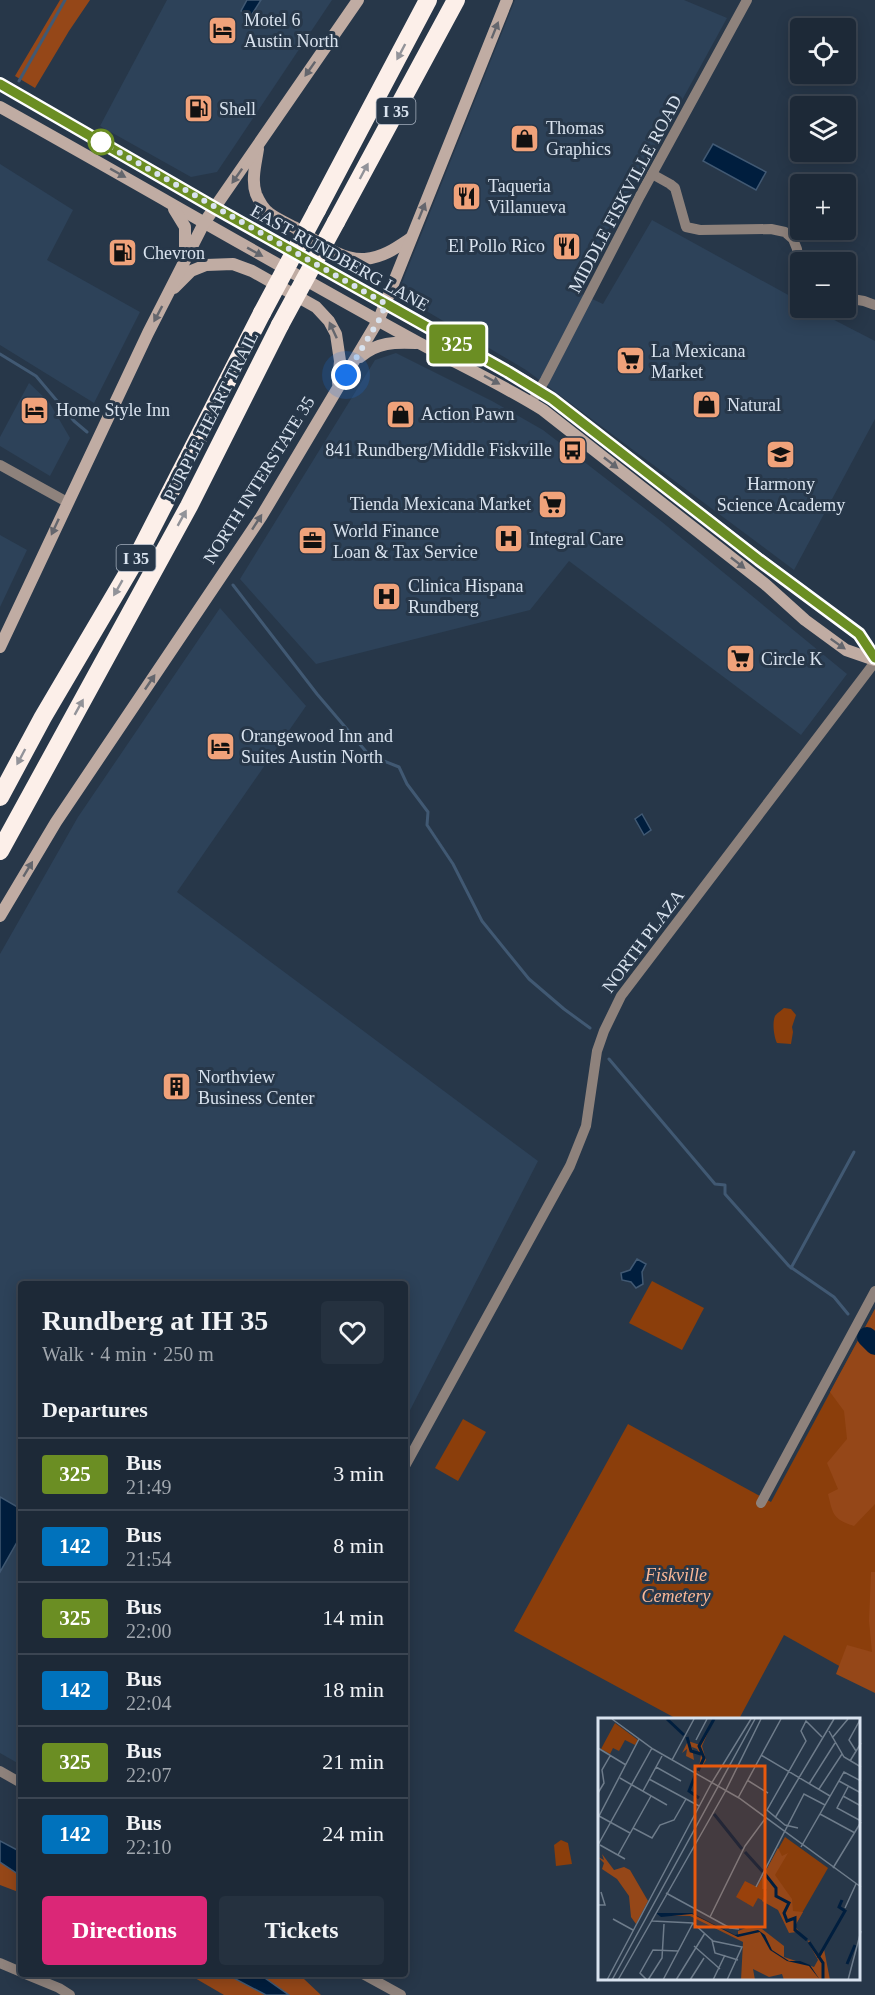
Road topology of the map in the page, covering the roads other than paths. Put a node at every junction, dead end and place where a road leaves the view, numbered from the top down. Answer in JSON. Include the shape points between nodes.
{"nodes":[{"id":1,"x":358,"y":0,"type":"edge"},
{"id":2,"x":428,"y":0,"type":"edge"},
{"id":3,"x":456,"y":0,"type":"edge"},
{"id":4,"x":507,"y":0,"type":"edge"},
{"id":5,"x":747,"y":0,"type":"edge"},
{"id":6,"x":0,"y":84,"type":"edge"},
{"id":7,"x":0,"y":107,"type":"edge"},
{"id":8,"x":56,"y":116,"type":"junction"},
{"id":9,"x":47,"y":134,"type":"junction"},
{"id":10,"x":259,"y":144,"type":"junction"},
{"id":11,"x":652,"y":174,"type":"junction"},
{"id":12,"x":170,"y":204,"type":"junction"},
{"id":13,"x":215,"y":208,"type":"junction"},
{"id":14,"x":204,"y":223,"type":"junction"},
{"id":15,"x":412,"y":238,"type":"junction"},
{"id":16,"x":797,"y":252,"type":"edge"},
{"id":17,"x":184,"y":261,"type":"junction"},
{"id":18,"x":169,"y":294,"type":"junction"},
{"id":19,"x":856,"y":300,"type":"edge"},
{"id":20,"x":386,"y":304,"type":"junction"},
{"id":21,"x":875,"y":305,"type":"edge"},
{"id":22,"x":379,"y":320,"type":"junction"},
{"id":23,"x":420,"y":344,"type":"junction"},
{"id":24,"x":354,"y":362,"type":"junction"},
{"id":25,"x":338,"y":387,"type":"junction"},
{"id":26,"x":539,"y":391,"type":"junction"},
{"id":27,"x":531,"y":403,"type":"junction"},
{"id":28,"x":0,"y":465,"type":"edge"},
{"id":29,"x":67,"y":502,"type":"junction"},
{"id":30,"x":0,"y":647,"type":"edge"},
{"id":31,"x":875,"y":660,"type":"edge"},
{"id":32,"x":0,"y":797,"type":"edge"},
{"id":33,"x":0,"y":851,"type":"edge"},
{"id":34,"x":0,"y":916,"type":"edge"},
{"id":35,"x":875,"y":1291,"type":"edge"},
{"id":36,"x":408,"y":1461,"type":"edge"},
{"id":37,"x":761,"y":1503,"type":"dead end"},
{"id":38,"x":0,"y":1771,"type":"edge"},
{"id":39,"x":18,"y":1781,"type":"edge"},
{"id":40,"x":0,"y":1963,"type":"edge"},
{"id":41,"x":18,"y":1971,"type":"edge"},
{"id":42,"x":32,"y":1977,"type":"edge"},
{"id":43,"x":368,"y":1977,"type":"edge"},
{"id":44,"x":70,"y":1995,"type":"edge"},
{"id":45,"x":401,"y":1995,"type":"edge"}],
"edges":[{"from":1,"to":10,"type":"main road","one_way":true},
{"from":2,"to":32,"type":"highway","name":"PURPLE HEART TRAIL","number":"I 35","one_way":true,"bridge":true,"via":[[136,559]]},
{"from":33,"to":3,"type":"highway","name":"PURPLE HEART TRAIL","number":"I 35","one_way":true,"bridge":true,"via":[[189,506],[280,325]]},
{"from":15,"to":4,"type":"main road","name":"NORTH INTERSTATE 35","one_way":true},
{"from":5,"to":11,"type":"street","name":"MIDDLE FISKVILLE ROAD"},
{"from":6,"to":8,"type":"main road","name":"EAST RUNDBERG LANE"},
{"from":7,"to":9,"type":"main road","name":"EAST RUNDBERG LANE"},
{"from":8,"to":9,"type":"main road"},
{"from":8,"to":13,"type":"main road","name":"EAST RUNDBERG LANE"},
{"from":9,"to":12,"type":"main road","name":"EAST RUNDBERG LANE","one_way":true},
{"from":10,"to":13,"type":"main road","one_way":true},
{"from":10,"to":15,"type":"main road","via":[[255,192],[268,213],[335,252],[351,257],[381,256]]},
{"from":11,"to":16,"type":"street","via":[[675,188],[686,227],[785,232],[793,239]]},
{"from":11,"to":26,"type":"street","name":"MIDDLE FISKVILLE ROAD"},
{"from":12,"to":14,"type":"main road","name":"EAST RUNDBERG LANE"},
{"from":12,"to":17,"type":"main road","via":[[185,227]]},
{"from":13,"to":14,"type":"main road"},
{"from":13,"to":20,"type":"main road","name":"EAST RUNDBERG LANE"},
{"from":14,"to":17,"type":"main road"},
{"from":14,"to":22,"type":"main road","name":"EAST RUNDBERG LANE","one_way":true},
{"from":15,"to":20,"type":"main road","name":"NORTH INTERSTATE 35"},
{"from":17,"to":18,"type":"main road"},
{"from":25,"to":18,"type":"main road","one_way":true,"via":[[339,347],[329,321],[316,307],[252,271],[233,264],[206,265],[191,271]]},
{"from":18,"to":29,"type":"main road","one_way":true},
{"from":19,"to":21,"type":"street"},
{"from":20,"to":22,"type":"main road","name":"NORTH INTERSTATE 35"},
{"from":20,"to":26,"type":"main road","name":"EAST RUNDBERG LANE"},
{"from":22,"to":23,"type":"main road","name":"EAST RUNDBERG LANE"},
{"from":22,"to":24,"type":"main road","name":"NORTH INTERSTATE 35"},
{"from":23,"to":24,"type":"main road","via":[[384,344]]},
{"from":23,"to":27,"type":"main road","name":"EAST RUNDBERG LANE","one_way":true},
{"from":24,"to":25,"type":"main road","name":"NORTH INTERSTATE 35"},
{"from":34,"to":25,"type":"main road","name":"NORTH INTERSTATE 35","one_way":true,"via":[[56,822],[261,517]]},
{"from":26,"to":27,"type":"street","name":"MIDDLE FISKVILLE ROAD"},
{"from":26,"to":31,"type":"main road","name":"EAST RUNDBERG LANE","via":[[859,634]]},
{"from":27,"to":31,"type":"main road","name":"EAST RUNDBERG LANE","one_way":true,"via":[[765,584],[805,620],[846,650]]},
{"from":28,"to":29,"type":"street"},
{"from":29,"to":30,"type":"main road","one_way":true},
{"from":31,"to":36,"type":"street","name":"NORTH PLAZA","via":[[621,996],[597,1051],[580,1144]]},
{"from":35,"to":37,"type":"street"},
{"from":38,"to":39,"type":"street"},
{"from":40,"to":41,"type":"street"},
{"from":42,"to":44,"type":"street"},
{"from":43,"to":45,"type":"street"}]}
